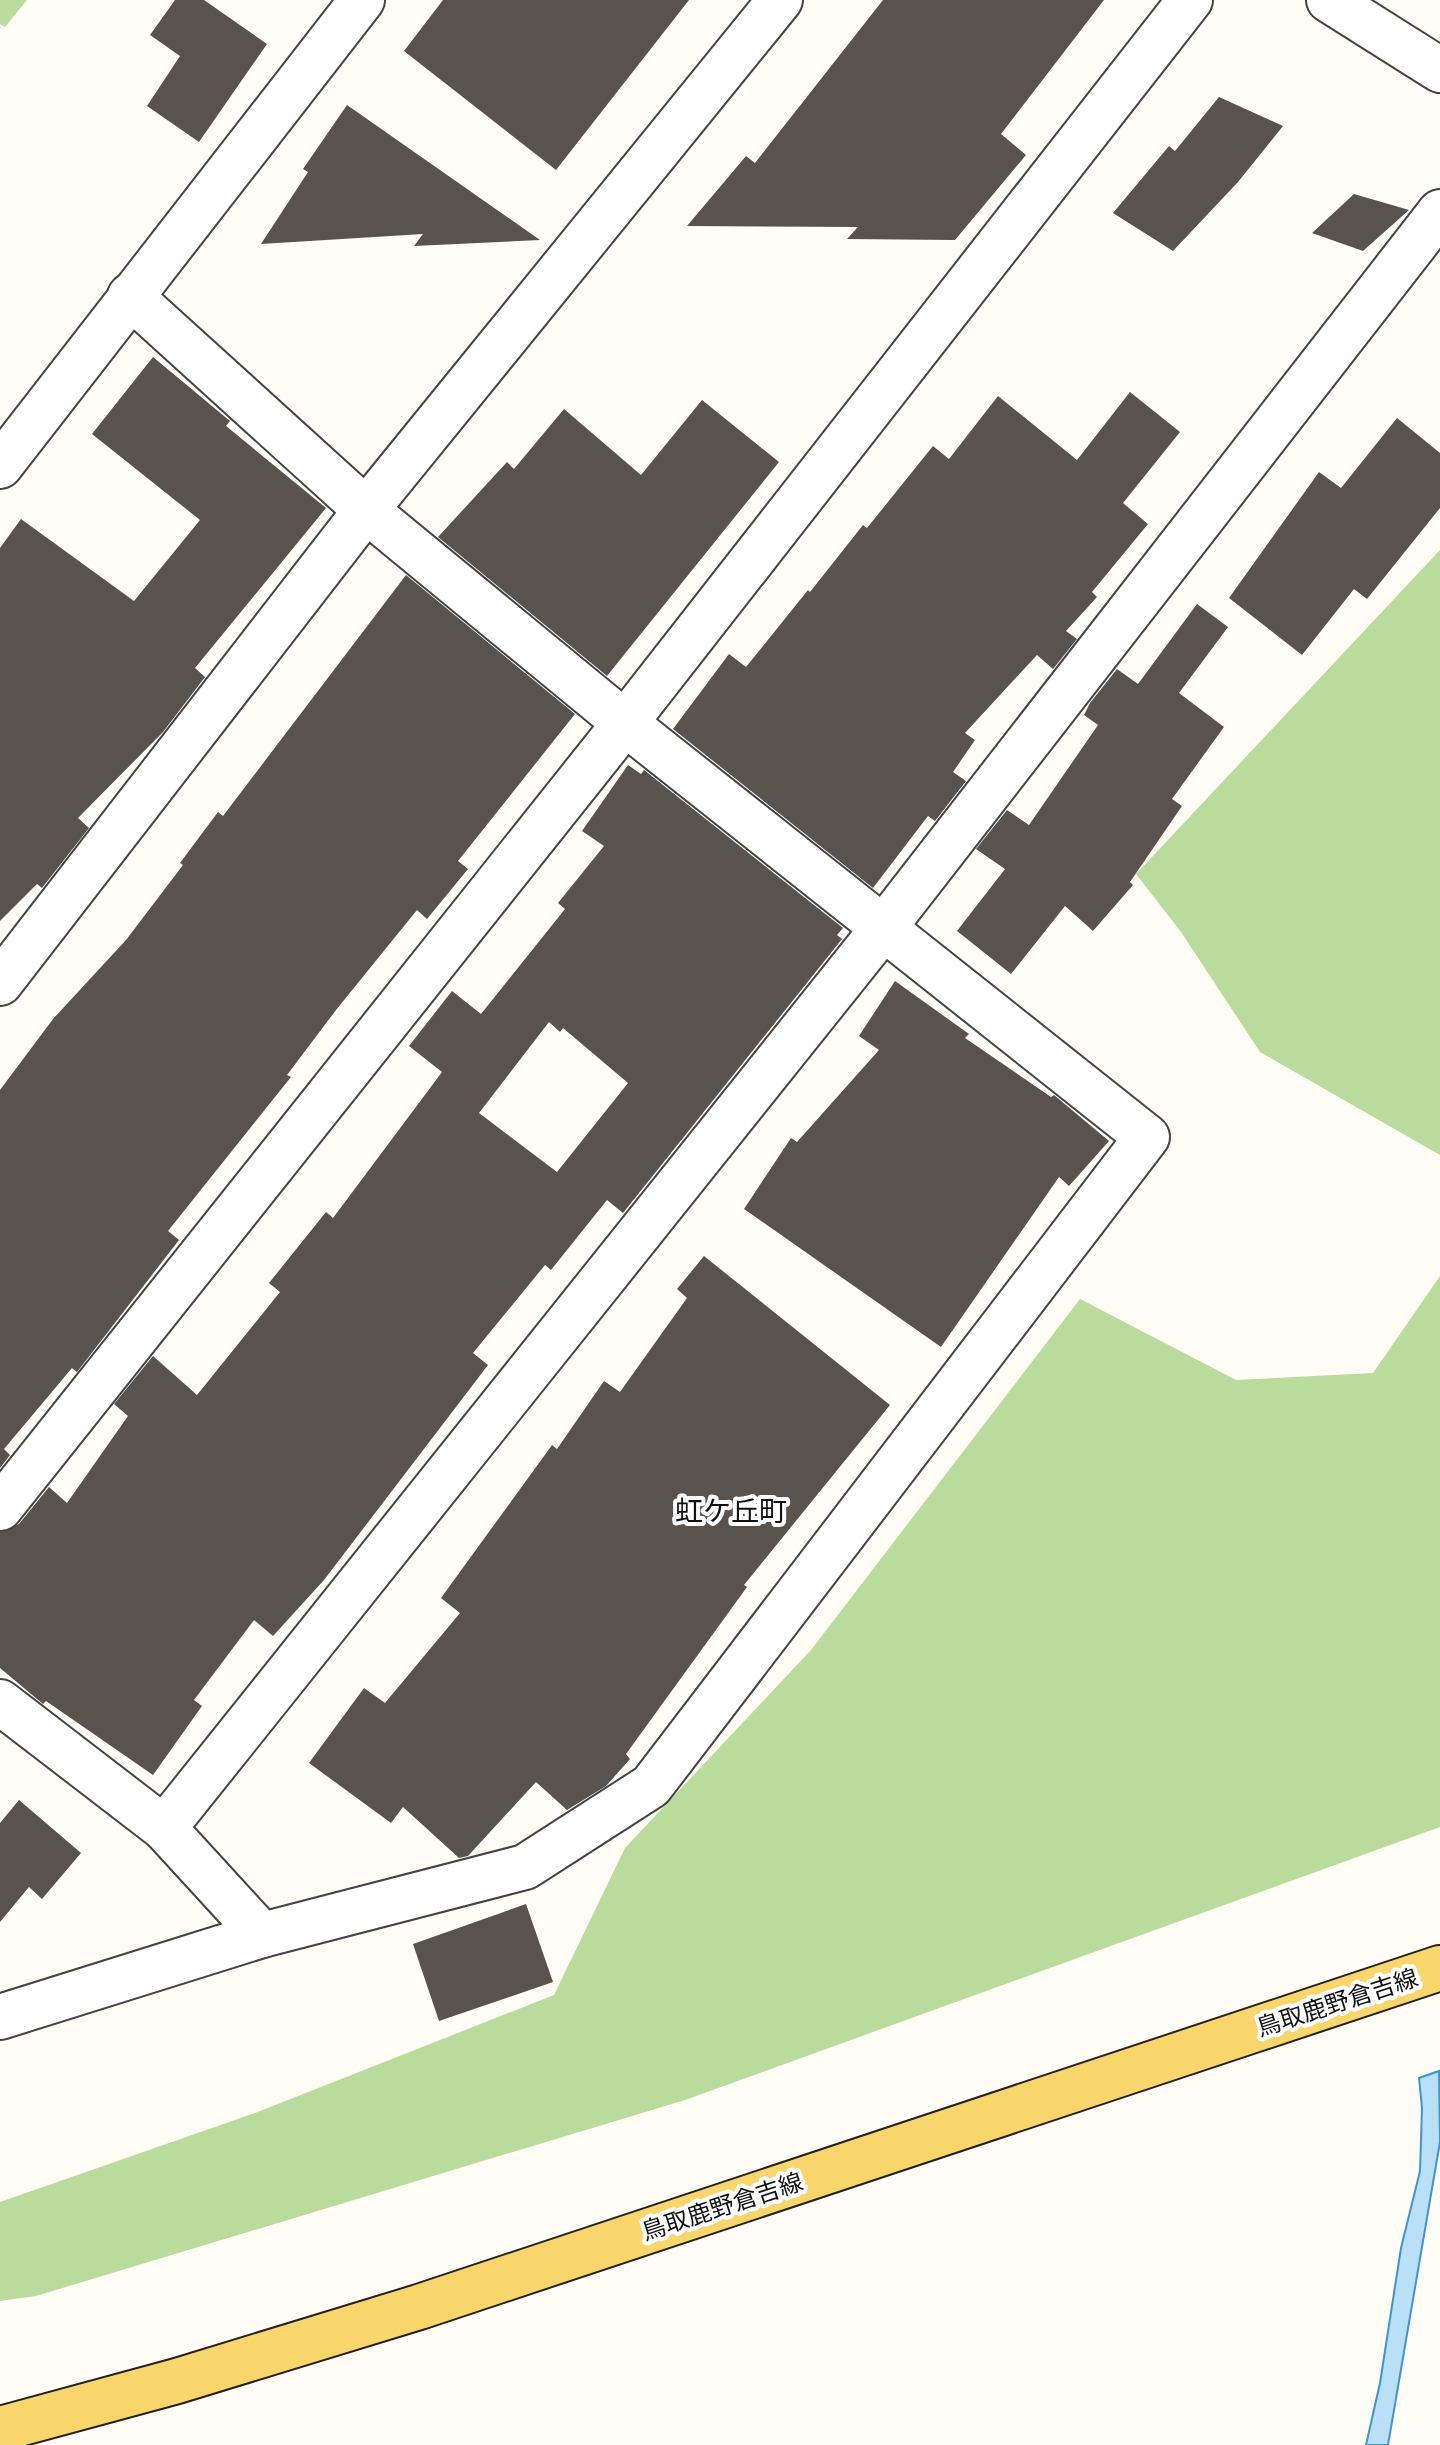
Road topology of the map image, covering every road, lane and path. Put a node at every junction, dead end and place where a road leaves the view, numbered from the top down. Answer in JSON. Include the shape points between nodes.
{"nodes":[{"id":1,"x":362,"y":0,"type":"edge"},
{"id":2,"x":780,"y":0,"type":"edge"},
{"id":3,"x":1190,"y":0,"type":"edge"},
{"id":4,"x":1329,"y":0,"type":"edge"},
{"id":5,"x":1440,"y":70,"type":"edge"},
{"id":6,"x":1440,"y":212,"type":"edge"},
{"id":7,"x":130,"y":296,"type":"junction"},
{"id":8,"x":0,"y":466,"type":"edge"},
{"id":9,"x":366,"y":510,"type":"junction"},
{"id":10,"x":625,"y":723,"type":"junction"},
{"id":11,"x":885,"y":926,"type":"junction"},
{"id":12,"x":0,"y":983,"type":"edge"},
{"id":13,"x":0,"y":1508,"type":"edge"},
{"id":14,"x":0,"y":1702,"type":"edge"},
{"id":15,"x":164,"y":1828,"type":"junction"},
{"id":16,"x":262,"y":1935,"type":"junction"},
{"id":17,"x":1440,"y":1968,"type":"edge"},
{"id":18,"x":0,"y":2017,"type":"edge"},
{"id":19,"x":0,"y":2429,"type":"edge"}],
"edges":[{"from":1,"to":7,"type":"street"},
{"from":2,"to":9,"type":"street"},
{"from":3,"to":10,"type":"street"},
{"from":4,"to":5,"type":"street"},
{"from":6,"to":11,"type":"street"},
{"from":7,"to":8,"type":"street"},
{"from":7,"to":9,"type":"street"},
{"from":9,"to":10,"type":"street"},
{"from":9,"to":12,"type":"street"},
{"from":10,"to":11,"type":"street"},
{"from":10,"to":13,"type":"street"},
{"from":11,"to":15,"type":"street"},
{"from":11,"to":16,"type":"street","via":[[1147,1137],[651,1786],[525,1867]]},
{"from":14,"to":15,"type":"street"},
{"from":15,"to":16,"type":"street"},
{"from":16,"to":18,"type":"street"},
{"from":17,"to":19,"type":"main road","name":"鳥取鹿野倉吉線","via":[[419,2307]]}]}
